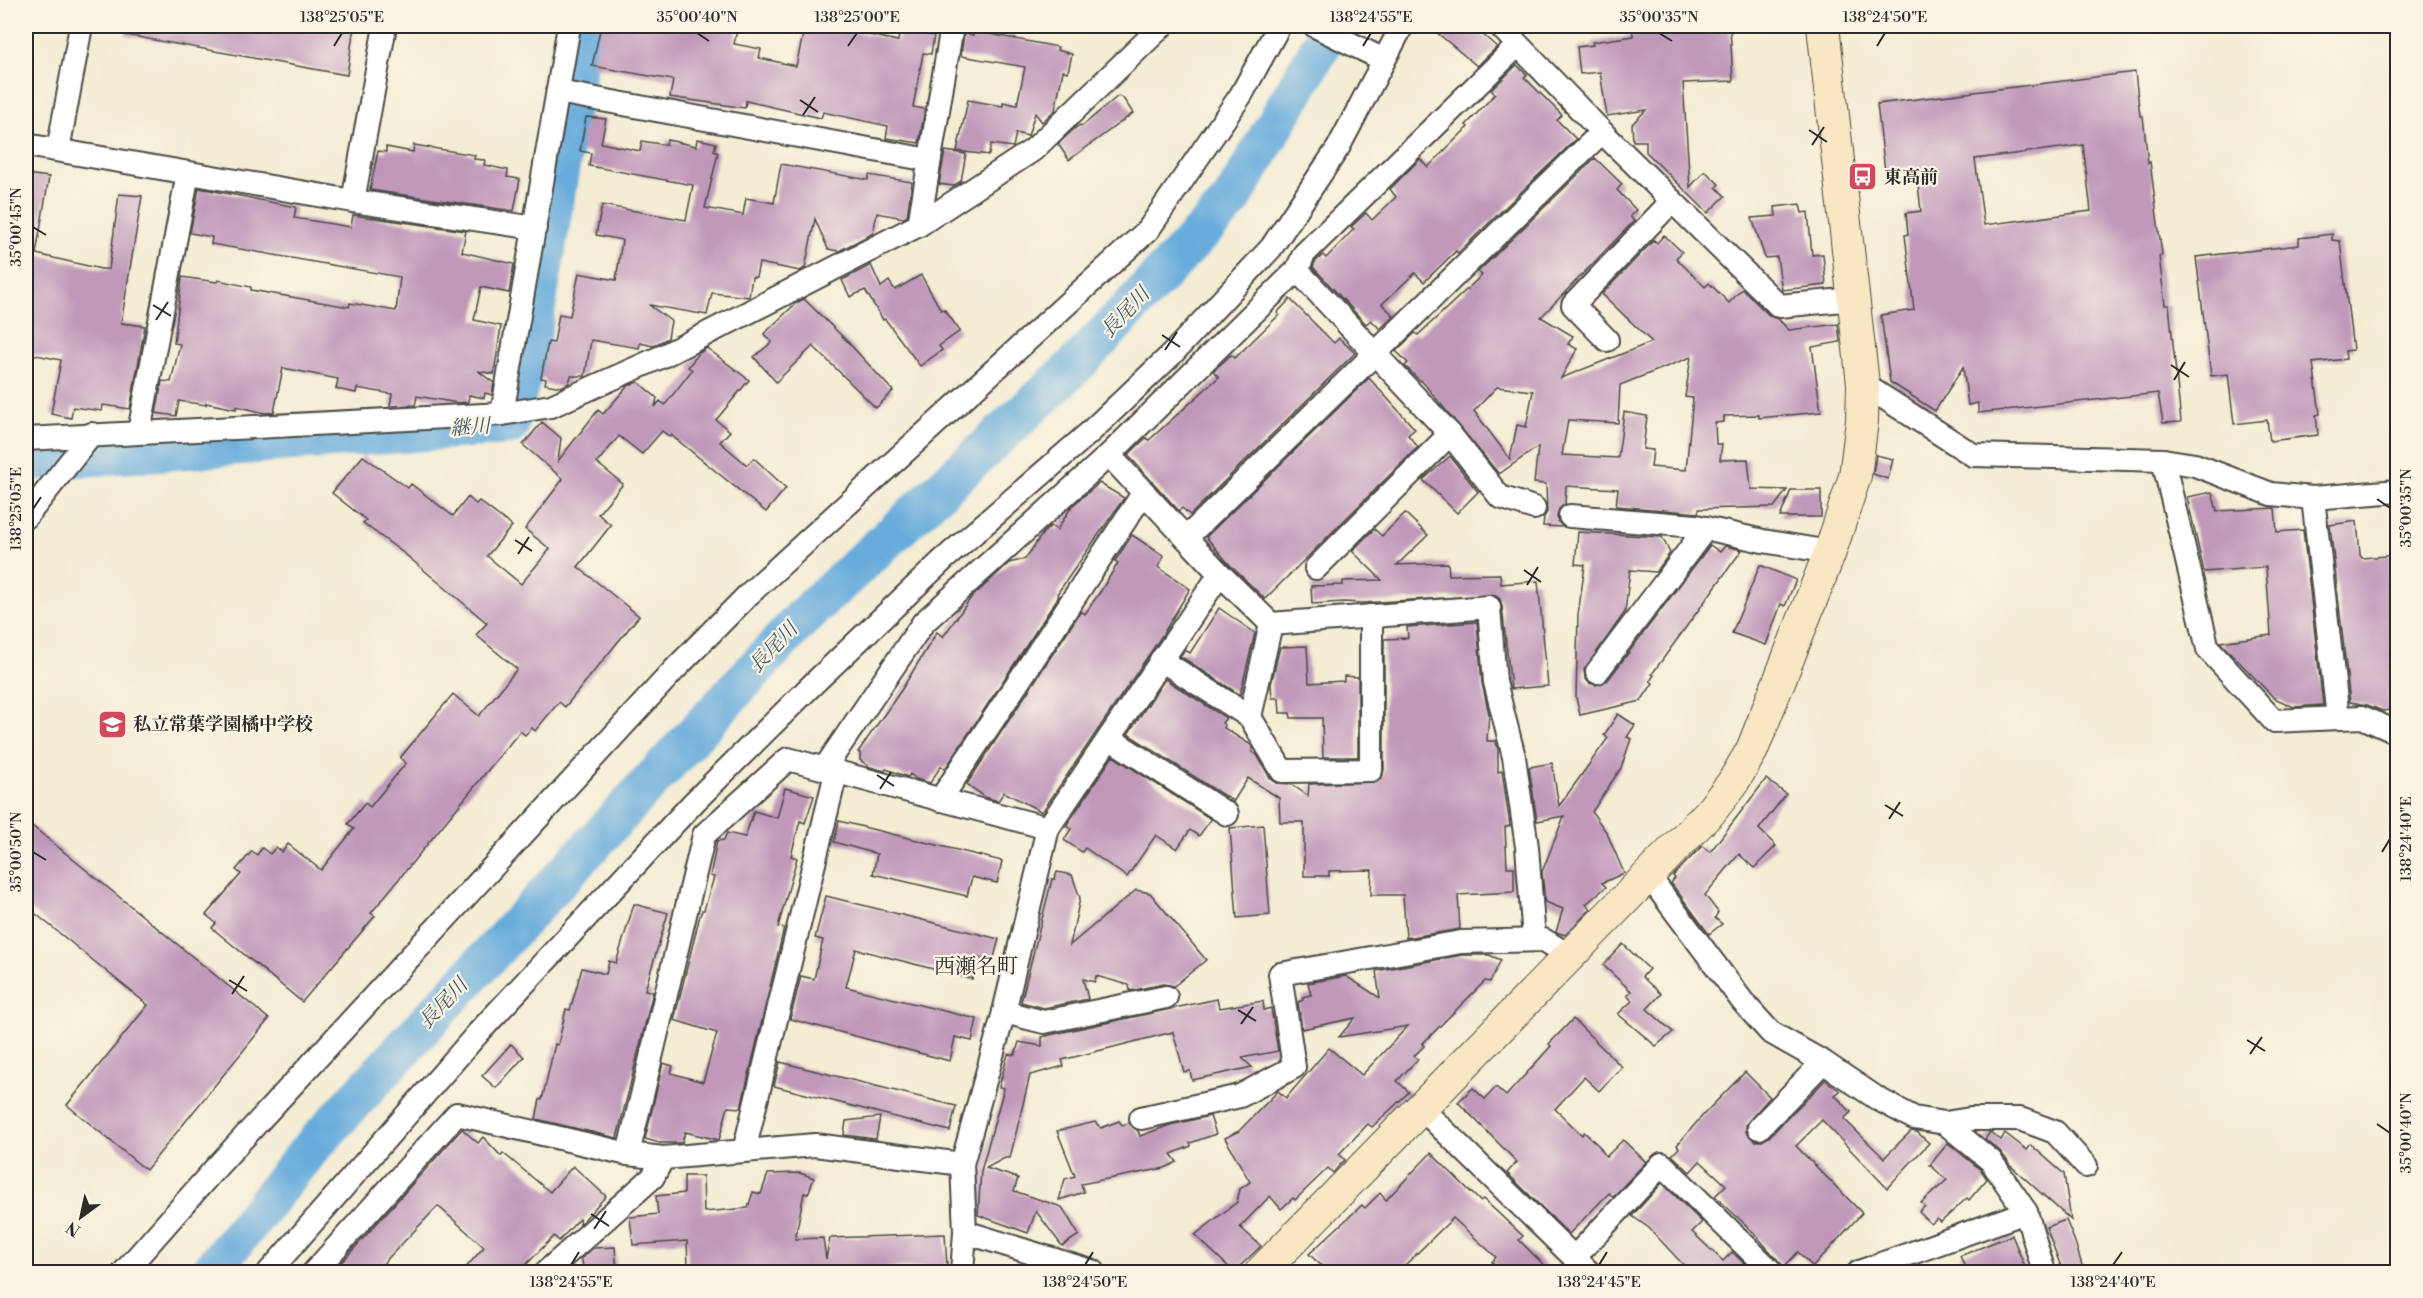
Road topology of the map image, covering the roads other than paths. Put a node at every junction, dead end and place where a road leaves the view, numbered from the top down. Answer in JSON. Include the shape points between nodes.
{"nodes":[{"id":1,"x":81,"y":26,"type":"edge"},
{"id":2,"x":385,"y":26,"type":"edge"},
{"id":3,"x":569,"y":26,"type":"edge"},
{"id":4,"x":952,"y":26,"type":"edge"},
{"id":5,"x":1162,"y":26,"type":"edge"},
{"id":6,"x":1279,"y":26,"type":"edge"},
{"id":7,"x":1315,"y":26,"type":"edge"},
{"id":8,"x":1402,"y":26,"type":"edge"},
{"id":9,"x":1500,"y":26,"type":"edge"},
{"id":10,"x":1823,"y":26,"type":"edge"},
{"id":11,"x":1518,"y":45,"type":"junction"},
{"id":12,"x":1384,"y":60,"type":"junction"},
{"id":13,"x":558,"y":92,"type":"junction"},
{"id":14,"x":1602,"y":132,"type":"junction"},
{"id":15,"x":26,"y":145,"type":"edge"},
{"id":16,"x":58,"y":150,"type":"junction"},
{"id":17,"x":929,"y":160,"type":"junction"},
{"id":18,"x":188,"y":173,"type":"junction"},
{"id":19,"x":353,"y":201,"type":"junction"},
{"id":20,"x":1672,"y":201,"type":"junction"},
{"id":21,"x":919,"y":225,"type":"junction"},
{"id":22,"x":535,"y":228,"type":"junction"},
{"id":23,"x":1297,"y":270,"type":"junction"},
{"id":24,"x":1854,"y":299,"type":"junction"},
{"id":25,"x":1607,"y":340,"type":"dead end"},
{"id":26,"x":1375,"y":352,"type":"junction"},
{"id":27,"x":1863,"y":384,"type":"junction"},
{"id":28,"x":502,"y":414,"type":"junction"},
{"id":29,"x":139,"y":432,"type":"junction"},
{"id":30,"x":92,"y":434,"type":"junction"},
{"id":31,"x":1450,"y":434,"type":"junction"},
{"id":32,"x":26,"y":439,"type":"edge"},
{"id":33,"x":1109,"y":455,"type":"junction"},
{"id":34,"x":2163,"y":460,"type":"junction"},
{"id":35,"x":2397,"y":491,"type":"edge"},
{"id":36,"x":1144,"y":492,"type":"junction"},
{"id":37,"x":2313,"y":498,"type":"junction"},
{"id":38,"x":1534,"y":508,"type":"dead end"},
{"id":39,"x":1570,"y":516,"type":"dead end"},
{"id":40,"x":26,"y":517,"type":"edge"},
{"id":41,"x":1706,"y":528,"type":"junction"},
{"id":42,"x":1186,"y":538,"type":"junction"},
{"id":43,"x":1830,"y":552,"type":"junction"},
{"id":44,"x":1316,"y":568,"type":"dead end"},
{"id":45,"x":1220,"y":574,"type":"junction"},
{"id":46,"x":1371,"y":616,"type":"junction"},
{"id":47,"x":1271,"y":624,"type":"junction"},
{"id":48,"x":1161,"y":660,"type":"junction"},
{"id":49,"x":1597,"y":672,"type":"dead end"},
{"id":50,"x":1250,"y":717,"type":"junction"},
{"id":51,"x":2338,"y":718,"type":"junction"},
{"id":52,"x":2397,"y":733,"type":"edge"},
{"id":53,"x":1109,"y":738,"type":"junction"},
{"id":54,"x":830,"y":771,"type":"junction"},
{"id":55,"x":940,"y":800,"type":"junction"},
{"id":56,"x":1227,"y":814,"type":"dead end"},
{"id":57,"x":1048,"y":828,"type":"junction"},
{"id":58,"x":1648,"y":875,"type":"junction"},
{"id":59,"x":1534,"y":940,"type":"junction"},
{"id":60,"x":1570,"y":956,"type":"junction"},
{"id":61,"x":1166,"y":997,"type":"dead end"},
{"id":62,"x":1004,"y":1012,"type":"junction"},
{"id":63,"x":1823,"y":1062,"type":"junction"},
{"id":64,"x":1421,"y":1108,"type":"junction"},
{"id":65,"x":1141,"y":1118,"type":"dead end"},
{"id":66,"x":1945,"y":1123,"type":"junction"},
{"id":67,"x":1759,"y":1128,"type":"dead end"},
{"id":68,"x":744,"y":1151,"type":"junction"},
{"id":69,"x":627,"y":1154,"type":"junction"},
{"id":70,"x":663,"y":1158,"type":"junction"},
{"id":71,"x":962,"y":1164,"type":"junction"},
{"id":72,"x":2086,"y":1166,"type":"dead end"},
{"id":73,"x":2026,"y":1212,"type":"junction"},
{"id":74,"x":966,"y":1232,"type":"junction"},
{"id":75,"x":1581,"y":1265,"type":"edge"},
{"id":76,"x":124,"y":1272,"type":"edge"},
{"id":77,"x":269,"y":1272,"type":"edge"},
{"id":78,"x":314,"y":1272,"type":"edge"},
{"id":79,"x":546,"y":1272,"type":"edge"},
{"id":80,"x":962,"y":1272,"type":"edge"},
{"id":81,"x":1094,"y":1272,"type":"edge"},
{"id":82,"x":1262,"y":1272,"type":"edge"},
{"id":83,"x":1772,"y":1272,"type":"edge"},
{"id":84,"x":1859,"y":1272,"type":"edge"},
{"id":85,"x":2044,"y":1272,"type":"edge"}],
"edges":[{"from":1,"to":16,"type":"street"},
{"from":2,"to":19,"type":"street"},
{"from":3,"to":13,"type":"street"},
{"from":4,"to":17,"type":"street"},
{"from":5,"to":21,"type":"street","via":[[1033,150]]},
{"from":6,"to":76,"type":"street","via":[[1241,95],[1148,230],[749,594],[675,669]]},
{"from":7,"to":12,"type":"street"},
{"from":8,"to":12,"type":"street"},
{"from":9,"to":11,"type":"street"},
{"from":10,"to":24,"type":"street"},
{"from":11,"to":14,"type":"street"},
{"from":11,"to":23,"type":"street","via":[[1304,254]]},
{"from":12,"to":77,"type":"street","via":[[1338,148],[1271,248],[1172,354],[1089,433],[943,560],[694,802],[479,1032]]},
{"from":13,"to":17,"type":"street"},
{"from":13,"to":22,"type":"street"},
{"from":14,"to":20,"type":"street"},
{"from":14,"to":26,"type":"street"},
{"from":15,"to":16,"type":"street"},
{"from":16,"to":18,"type":"street"},
{"from":17,"to":21,"type":"street"},
{"from":18,"to":19,"type":"street"},
{"from":18,"to":29,"type":"street"},
{"from":19,"to":22,"type":"street"},
{"from":20,"to":24,"type":"street","via":[[1779,306]]},
{"from":20,"to":25,"type":"street","via":[[1573,305]]},
{"from":21,"to":28,"type":"street","via":[[653,361],[551,406]]},
{"from":22,"to":28,"type":"street"},
{"from":23,"to":26,"type":"street"},
{"from":23,"to":33,"type":"street"},
{"from":24,"to":27,"type":"street"},
{"from":26,"to":31,"type":"street"},
{"from":26,"to":42,"type":"street"},
{"from":27,"to":34,"type":"street","via":[[1973,455]]},
{"from":27,"to":43,"type":"street","via":[[1854,476]]},
{"from":28,"to":29,"type":"street"},
{"from":29,"to":30,"type":"street"},
{"from":30,"to":32,"type":"street"},
{"from":30,"to":40,"type":"street"},
{"from":31,"to":38,"type":"street","via":[[1500,498]]},
{"from":31,"to":44,"type":"street"},
{"from":33,"to":36,"type":"street"},
{"from":33,"to":54,"type":"street","via":[[923,623]]},
{"from":34,"to":37,"type":"street","via":[[2195,465],[2271,494]]},
{"from":34,"to":51,"type":"street","via":[[2208,649],[2274,721]]},
{"from":35,"to":37,"type":"street"},
{"from":36,"to":42,"type":"street"},
{"from":36,"to":55,"type":"street"},
{"from":37,"to":51,"type":"street"},
{"from":39,"to":41,"type":"street"},
{"from":41,"to":43,"type":"street"},
{"from":41,"to":49,"type":"street"},
{"from":42,"to":45,"type":"street"},
{"from":43,"to":58,"type":"street","via":[[1752,750],[1710,812]]},
{"from":45,"to":47,"type":"street"},
{"from":45,"to":48,"type":"street"},
{"from":46,"to":47,"type":"street"},
{"from":46,"to":50,"type":"street","via":[[1371,770],[1282,771]]},
{"from":46,"to":59,"type":"street","via":[[1489,607],[1495,682],[1514,757],[1527,848]]},
{"from":47,"to":50,"type":"street"},
{"from":48,"to":50,"type":"street"},
{"from":48,"to":53,"type":"street"},
{"from":51,"to":52,"type":"street","via":[[2362,717]]},
{"from":53,"to":56,"type":"street"},
{"from":53,"to":57,"type":"street"},
{"from":54,"to":55,"type":"street"},
{"from":54,"to":68,"type":"street"},
{"from":54,"to":69,"type":"street","via":[[789,759],[704,835]]},
{"from":55,"to":57,"type":"street"},
{"from":57,"to":62,"type":"street"},
{"from":58,"to":60,"type":"street"},
{"from":58,"to":63,"type":"street","via":[[1770,1032]]},
{"from":59,"to":60,"type":"street","via":[[1544,940]]},
{"from":59,"to":65,"type":"street","via":[[1461,942],[1280,974],[1294,1067],[1240,1096]]},
{"from":60,"to":64,"type":"street"},
{"from":61,"to":62,"type":"street","via":[[1044,1022]]},
{"from":62,"to":71,"type":"street"},
{"from":63,"to":66,"type":"street","via":[[1914,1118]]},
{"from":63,"to":67,"type":"street"},
{"from":64,"to":75,"type":"street"},
{"from":64,"to":82,"type":"street"},
{"from":66,"to":72,"type":"street","via":[[2020,1119],[2055,1132]]},
{"from":66,"to":73,"type":"street","via":[[1991,1161]]},
{"from":68,"to":70,"type":"street"},
{"from":68,"to":71,"type":"street","via":[[815,1145]]},
{"from":69,"to":70,"type":"street"},
{"from":69,"to":78,"type":"street","via":[[457,1114]]},
{"from":70,"to":79,"type":"street","via":[[653,1177]]},
{"from":71,"to":74,"type":"street"},
{"from":73,"to":84,"type":"street"},
{"from":73,"to":85,"type":"street"},
{"from":74,"to":80,"type":"street"},
{"from":74,"to":81,"type":"street"},
{"from":75,"to":83,"type":"street","via":[[1662,1164]]}]}
